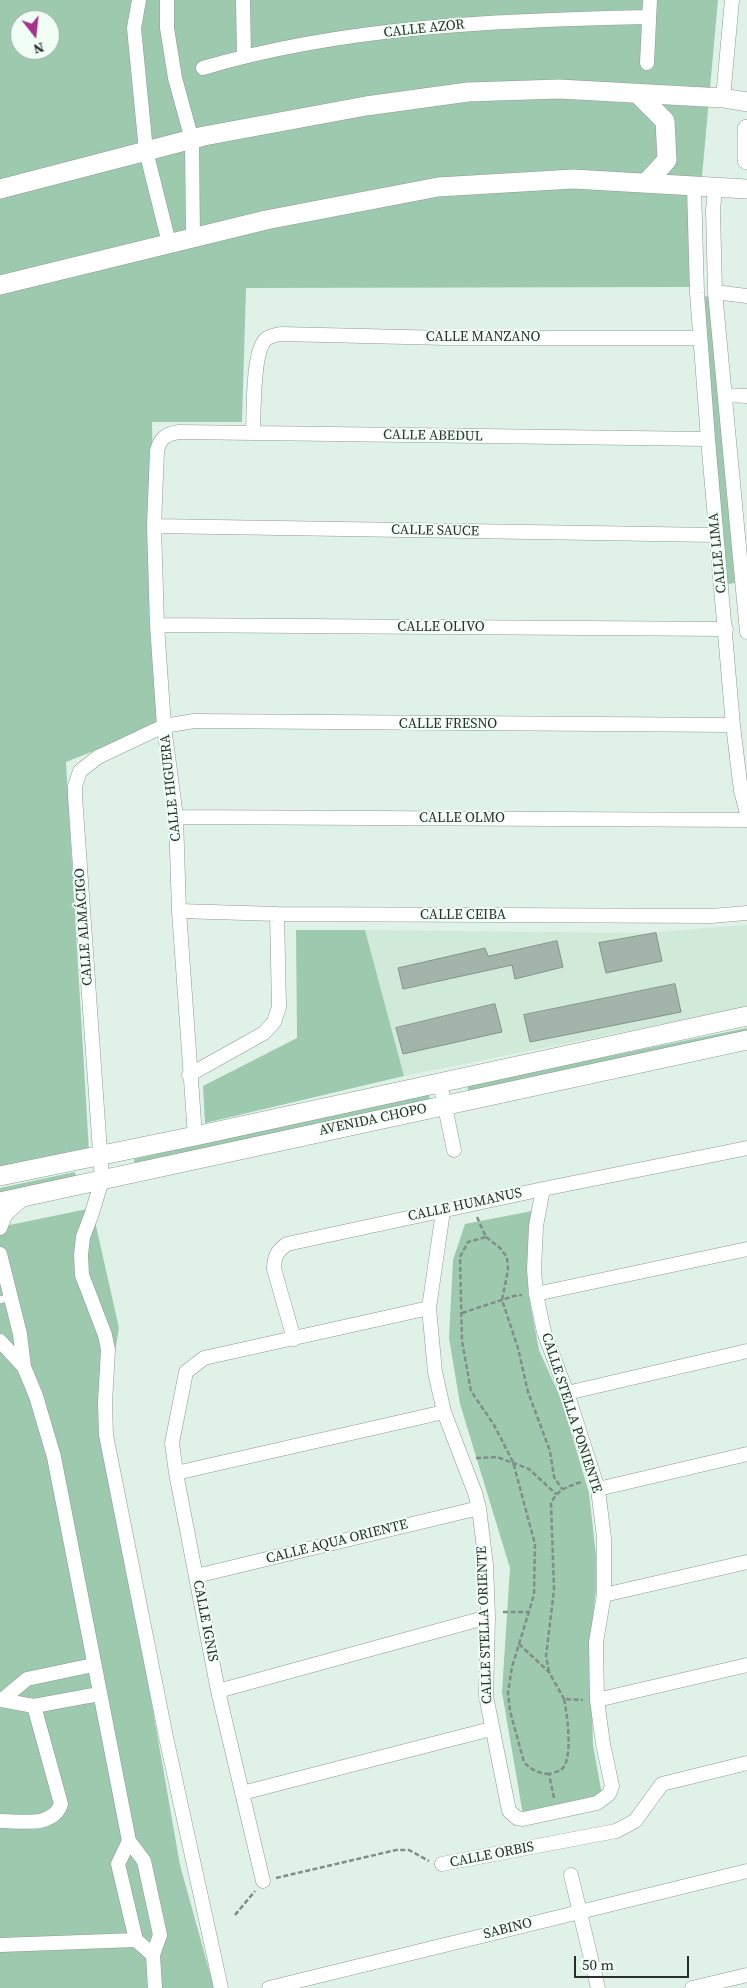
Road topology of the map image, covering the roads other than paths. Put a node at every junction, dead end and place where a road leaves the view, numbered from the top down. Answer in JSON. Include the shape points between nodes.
{"nodes":[{"id":1,"x":139,"y":0,"type":"edge"},
{"id":2,"x":167,"y":0,"type":"edge"},
{"id":3,"x":243,"y":0,"type":"edge"},
{"id":4,"x":650,"y":0,"type":"edge"},
{"id":5,"x":732,"y":0,"type":"edge"},
{"id":6,"x":649,"y":18,"type":"junction"},
{"id":7,"x":244,"y":56,"type":"junction"},
{"id":8,"x":647,"y":63,"type":"dead end"},
{"id":9,"x":203,"y":68,"type":"dead end"},
{"id":10,"x":636,"y":94,"type":"junction"},
{"id":11,"x":723,"y":98,"type":"junction"},
{"id":12,"x":747,"y":102,"type":"edge"},
{"id":13,"x":747,"y":128,"type":"edge"},
{"id":14,"x":192,"y":140,"type":"junction"},
{"id":15,"x":146,"y":151,"type":"junction"},
{"id":16,"x":747,"y":160,"type":"edge"},
{"id":17,"x":646,"y":183,"type":"junction"},
{"id":18,"x":694,"y":187,"type":"junction"},
{"id":19,"x":715,"y":188,"type":"junction"},
{"id":20,"x":0,"y":189,"type":"edge"},
{"id":21,"x":747,"y":189,"type":"edge"},
{"id":22,"x":193,"y":238,"type":"junction"},
{"id":23,"x":169,"y":243,"type":"junction"},
{"id":24,"x":0,"y":285,"type":"edge"},
{"id":25,"x":715,"y":292,"type":"junction"},
{"id":26,"x":747,"y":296,"type":"edge"},
{"id":27,"x":700,"y":338,"type":"junction"},
{"id":28,"x":725,"y":396,"type":"junction"},
{"id":29,"x":747,"y":396,"type":"edge"},
{"id":30,"x":253,"y":433,"type":"junction"},
{"id":31,"x":708,"y":439,"type":"junction"},
{"id":32,"x":161,"y":440,"type":"joint"},
{"id":33,"x":741,"y":494,"type":"edge"},
{"id":34,"x":154,"y":526,"type":"junction"},
{"id":35,"x":716,"y":536,"type":"junction"},
{"id":36,"x":723,"y":597,"type":"junction"},
{"id":37,"x":746,"y":597,"type":"edge"},
{"id":38,"x":157,"y":625,"type":"junction"},
{"id":39,"x":726,"y":629,"type":"junction"},
{"id":40,"x":747,"y":632,"type":"edge"},
{"id":41,"x":733,"y":725,"type":"junction"},
{"id":42,"x":164,"y":726,"type":"junction"},
{"id":43,"x":747,"y":813,"type":"edge"},
{"id":44,"x":176,"y":817,"type":"junction"},
{"id":45,"x":747,"y":820,"type":"edge"},
{"id":46,"x":179,"y":911,"type":"junction"},
{"id":47,"x":747,"y":913,"type":"edge"},
{"id":48,"x":277,"y":914,"type":"junction"},
{"id":49,"x":747,"y":1016,"type":"edge"},
{"id":50,"x":747,"y":1040,"type":"edge"},
{"id":51,"x":189,"y":1076,"type":"junction"},
{"id":52,"x":440,"y":1083,"type":"junction"},
{"id":53,"x":445,"y":1105,"type":"junction"},
{"id":54,"x":195,"y":1136,"type":"junction"},
{"id":55,"x":746,"y":1149,"type":"edge"},
{"id":56,"x":454,"y":1150,"type":"dead end"},
{"id":57,"x":100,"y":1154,"type":"junction"},
{"id":58,"x":0,"y":1176,"type":"edge"},
{"id":59,"x":102,"y":1180,"type":"junction"},
{"id":60,"x":543,"y":1189,"type":"junction"},
{"id":61,"x":26,"y":1196,"type":"junction"},
{"id":62,"x":0,"y":1202,"type":"edge"},
{"id":63,"x":443,"y":1210,"type":"junction"},
{"id":64,"x":0,"y":1228,"type":"edge"},
{"id":65,"x":747,"y":1249,"type":"edge"},
{"id":66,"x":0,"y":1254,"type":"edge"},
{"id":67,"x":536,"y":1294,"type":"junction"},
{"id":68,"x":5,"y":1298,"type":"edge"},
{"id":69,"x":428,"y":1308,"type":"junction"},
{"id":70,"x":294,"y":1339,"type":"junction"},
{"id":71,"x":0,"y":1341,"type":"edge"},
{"id":72,"x":747,"y":1351,"type":"edge"},
{"id":73,"x":24,"y":1367,"type":"junction"},
{"id":74,"x":567,"y":1393,"type":"junction"},
{"id":75,"x":444,"y":1412,"type":"junction"},
{"id":76,"x":747,"y":1454,"type":"edge"},
{"id":77,"x":176,"y":1473,"type":"junction"},
{"id":78,"x":597,"y":1483,"type":"junction"},
{"id":79,"x":478,"y":1508,"type":"junction"},
{"id":80,"x":747,"y":1562,"type":"edge"},
{"id":81,"x":196,"y":1576,"type":"junction"},
{"id":82,"x":604,"y":1595,"type":"junction"},
{"id":83,"x":488,"y":1617,"type":"junction"},
{"id":84,"x":93,"y":1665,"type":"junction"},
{"id":85,"x":747,"y":1665,"type":"edge"},
{"id":86,"x":218,"y":1691,"type":"junction"},
{"id":87,"x":99,"y":1694,"type":"junction"},
{"id":88,"x":1,"y":1700,"type":"edge"},
{"id":89,"x":597,"y":1700,"type":"junction"},
{"id":90,"x":34,"y":1706,"type":"junction"},
{"id":91,"x":491,"y":1729,"type":"junction"},
{"id":92,"x":747,"y":1763,"type":"edge"},
{"id":93,"x":612,"y":1786,"type":"joint"},
{"id":94,"x":242,"y":1793,"type":"junction"},
{"id":95,"x":0,"y":1821,"type":"edge"},
{"id":96,"x":129,"y":1841,"type":"junction"},
{"id":97,"x":442,"y":1864,"type":"road end"},
{"id":98,"x":747,"y":1871,"type":"edge"},
{"id":99,"x":571,"y":1875,"type":"dead end"},
{"id":100,"x":263,"y":1881,"type":"road end"},
{"id":101,"x":579,"y":1911,"type":"junction"},
{"id":102,"x":136,"y":1940,"type":"junction"},
{"id":103,"x":0,"y":1945,"type":"edge"},
{"id":104,"x":153,"y":1955,"type":"junction"},
{"id":105,"x":747,"y":1975,"type":"edge"},
{"id":106,"x":155,"y":1988,"type":"edge"},
{"id":107,"x":221,"y":1988,"type":"edge"},
{"id":108,"x":270,"y":1988,"type":"edge"},
{"id":109,"x":598,"y":1988,"type":"edge"},
{"id":110,"x":692,"y":1988,"type":"edge"}],
"edges":[{"from":1,"to":15,"type":"street","via":[[134,28]]},
{"from":2,"to":14,"type":"street","via":[[167,28],[175,78]]},
{"from":3,"to":7,"type":"street"},
{"from":4,"to":6,"type":"street"},
{"from":5,"to":11,"type":"street"},
{"from":6,"to":7,"type":"street","name":"CALLE AZOR","via":[[541,20],[411,29]]},
{"from":6,"to":8,"type":"street"},
{"from":7,"to":9,"type":"street","name":"CALLE AZOR"},
{"from":10,"to":11,"type":"street"},
{"from":10,"to":14,"type":"street","via":[[559,89],[468,92],[366,106]]},
{"from":10,"to":17,"type":"street","via":[[665,121],[667,160]]},
{"from":11,"to":12,"type":"street"},
{"from":13,"to":16,"type":"street"},
{"from":14,"to":15,"type":"street"},
{"from":14,"to":22,"type":"street"},
{"from":15,"to":20,"type":"street"},
{"from":15,"to":23,"type":"street"},
{"from":17,"to":18,"type":"street"},
{"from":17,"to":22,"type":"street","via":[[573,179],[438,187],[266,220]]},
{"from":18,"to":19,"type":"street"},
{"from":18,"to":27,"type":"street","name":"CALLE LIMA"},
{"from":19,"to":21,"type":"street"},
{"from":19,"to":25,"type":"street","name":"CALLE LIMA","via":[[712,210]]},
{"from":22,"to":23,"type":"street"},
{"from":23,"to":24,"type":"street"},
{"from":25,"to":26,"type":"street"},
{"from":25,"to":28,"type":"street","name":"CALLE LIMA"},
{"from":27,"to":30,"type":"street","name":"CALLE MANZANO","via":[[281,334],[266,340],[259,351]]},
{"from":27,"to":31,"type":"street","name":"CALLE LIMA"},
{"from":28,"to":29,"type":"street"},
{"from":28,"to":33,"type":"street","name":"CALLE LIMA"},
{"from":30,"to":31,"type":"street","name":"CALLE ABEDUL"},
{"from":30,"to":32,"type":"street","name":"CALLE ABEDUL","via":[[179,432]]},
{"from":31,"to":35,"type":"street","name":"CALLE LIMA"},
{"from":32,"to":34,"type":"street","name":"CALLE HIGUERA","via":[[157,451]]},
{"from":33,"to":37,"type":"street","name":"CALLE LIMA"},
{"from":34,"to":35,"type":"street","name":"CALLE SAUCE"},
{"from":34,"to":38,"type":"street","name":"CALLE HIGUERA"},
{"from":35,"to":36,"type":"street","name":"CALLE LIMA"},
{"from":36,"to":37,"type":"street"},
{"from":36,"to":39,"type":"street","name":"CALLE LIMA"},
{"from":37,"to":40,"type":"street","name":"CALLE LIMA"},
{"from":38,"to":39,"type":"street","name":"CALLE OLIVO"},
{"from":38,"to":42,"type":"street","name":"CALLE HIGUERA"},
{"from":39,"to":41,"type":"street","name":"CALLE LIMA"},
{"from":41,"to":42,"type":"street","name":"CALLE FRESNO","via":[[194,721]]},
{"from":41,"to":43,"type":"street","name":"CALLE LIMA"},
{"from":42,"to":44,"type":"street","name":"CALLE HIGUERA"},
{"from":42,"to":57,"type":"street","name":"CALLE ALMÁCIGO","via":[[98,757],[80,771],[75,786]]},
{"from":44,"to":45,"type":"street","name":"CALLE OLMO"},
{"from":44,"to":46,"type":"street","name":"CALLE HIGUERA"},
{"from":46,"to":48,"type":"street","name":"CALLE CEIBA"},
{"from":46,"to":51,"type":"street","name":"CALLE HIGUERA"},
{"from":47,"to":48,"type":"street","name":"CALLE CEIBA","via":[[712,916]]},
{"from":48,"to":51,"type":"street","via":[[279,1007],[274,1022],[264,1033]]},
{"from":49,"to":52,"type":"street","name":"AVENIDA CHOPO"},
{"from":50,"to":53,"type":"street","name":"AVENIDA CHOPO"},
{"from":51,"to":54,"type":"street","name":"CALLE HIGUERA"},
{"from":52,"to":53,"type":"street"},
{"from":52,"to":54,"type":"street","name":"AVENIDA CHOPO"},
{"from":53,"to":56,"type":"street"},
{"from":53,"to":59,"type":"street","name":"AVENIDA CHOPO"},
{"from":54,"to":57,"type":"street","name":"AVENIDA CHOPO"},
{"from":55,"to":60,"type":"street","name":"CALLE HUMANUS"},
{"from":57,"to":58,"type":"street","name":"AVENIDA CHOPO"},
{"from":57,"to":59,"type":"street","name":"CALLE ALMÁCIGO"},
{"from":59,"to":61,"type":"street","name":"AVENIDA CHOPO"},
{"from":59,"to":107,"type":"street","via":[[83,1237],[80,1254],[82,1275],[107,1342],[106,1435],[113,1479]]},
{"from":60,"to":63,"type":"street","name":"CALLE HUMANUS"},
{"from":60,"to":67,"type":"street","name":"CALLE STELLA PONIENTE","via":[[536,1226]]},
{"from":61,"to":62,"type":"street","name":"AVENIDA CHOPO"},
{"from":61,"to":64,"type":"street","via":[[6,1214]]},
{"from":63,"to":69,"type":"street","name":"CALLE STELLA ORIENTE"},
{"from":63,"to":70,"type":"street","name":"CALLE HUMANUS","via":[[287,1244],[279,1250],[274,1258],[274,1268]]},
{"from":65,"to":67,"type":"street"},
{"from":66,"to":68,"type":"street"},
{"from":67,"to":74,"type":"street","name":"CALLE STELLA PONIENTE","via":[[544,1332]]},
{"from":68,"to":73,"type":"street","via":[[20,1334]]},
{"from":69,"to":70,"type":"street"},
{"from":69,"to":75,"type":"street","name":"CALLE STELLA ORIENTE","via":[[435,1372]]},
{"from":70,"to":77,"type":"street","name":"CALLE IGNIS","via":[[204,1358],[186,1372],[172,1443]]},
{"from":71,"to":73,"type":"street"},
{"from":72,"to":74,"type":"street"},
{"from":73,"to":84,"type":"street","via":[[54,1457]]},
{"from":74,"to":78,"type":"street","name":"CALLE STELLA PONIENTE"},
{"from":75,"to":77,"type":"street"},
{"from":75,"to":79,"type":"street","name":"CALLE STELLA ORIENTE","via":[[475,1492]]},
{"from":76,"to":78,"type":"street"},
{"from":77,"to":81,"type":"street","name":"CALLE IGNIS"},
{"from":78,"to":82,"type":"street","name":"CALLE STELLA PONIENTE","via":[[604,1538]]},
{"from":79,"to":81,"type":"street","name":"CALLE AQUA ORIENTE"},
{"from":79,"to":83,"type":"street","name":"CALLE STELLA ORIENTE","via":[[486,1565]]},
{"from":80,"to":82,"type":"street"},
{"from":81,"to":86,"type":"street","name":"CALLE IGNIS"},
{"from":82,"to":89,"type":"street","name":"CALLE STELLA PONIENTE","via":[[596,1642]]},
{"from":83,"to":86,"type":"street"},
{"from":83,"to":91,"type":"street","name":"CALLE STELLA ORIENTE","via":[[486,1696]]},
{"from":84,"to":87,"type":"street"},
{"from":84,"to":88,"type":"street","via":[[27,1679]]},
{"from":85,"to":89,"type":"street"},
{"from":86,"to":94,"type":"street","name":"CALLE IGNIS"},
{"from":87,"to":90,"type":"street"},
{"from":87,"to":96,"type":"street"},
{"from":88,"to":90,"type":"street"},
{"from":89,"to":93,"type":"street","name":"CALLE STELLA PONIENTE"},
{"from":90,"to":95,"type":"street","via":[[61,1804],[58,1812],[44,1821]]},
{"from":91,"to":93,"type":"street","name":"CALLE STELLA ORIENTE","via":[[509,1811],[518,1818],[597,1803]]},
{"from":91,"to":94,"type":"street"},
{"from":92,"to":97,"type":"street","name":"CALLE ORBIS","via":[[662,1784],[635,1820],[616,1831]]},
{"from":94,"to":100,"type":"street","name":"CALLE IGNIS"},
{"from":96,"to":102,"type":"street","via":[[118,1864]]},
{"from":96,"to":104,"type":"street","via":[[144,1861],[160,1935]]},
{"from":98,"to":101,"type":"street","name":"SABINO"},
{"from":99,"to":101,"type":"street"},
{"from":101,"to":108,"type":"street","name":"SABINO"},
{"from":101,"to":109,"type":"street"},
{"from":102,"to":103,"type":"street"},
{"from":102,"to":104,"type":"street"},
{"from":104,"to":106,"type":"street"},
{"from":105,"to":110,"type":"street"}]}
